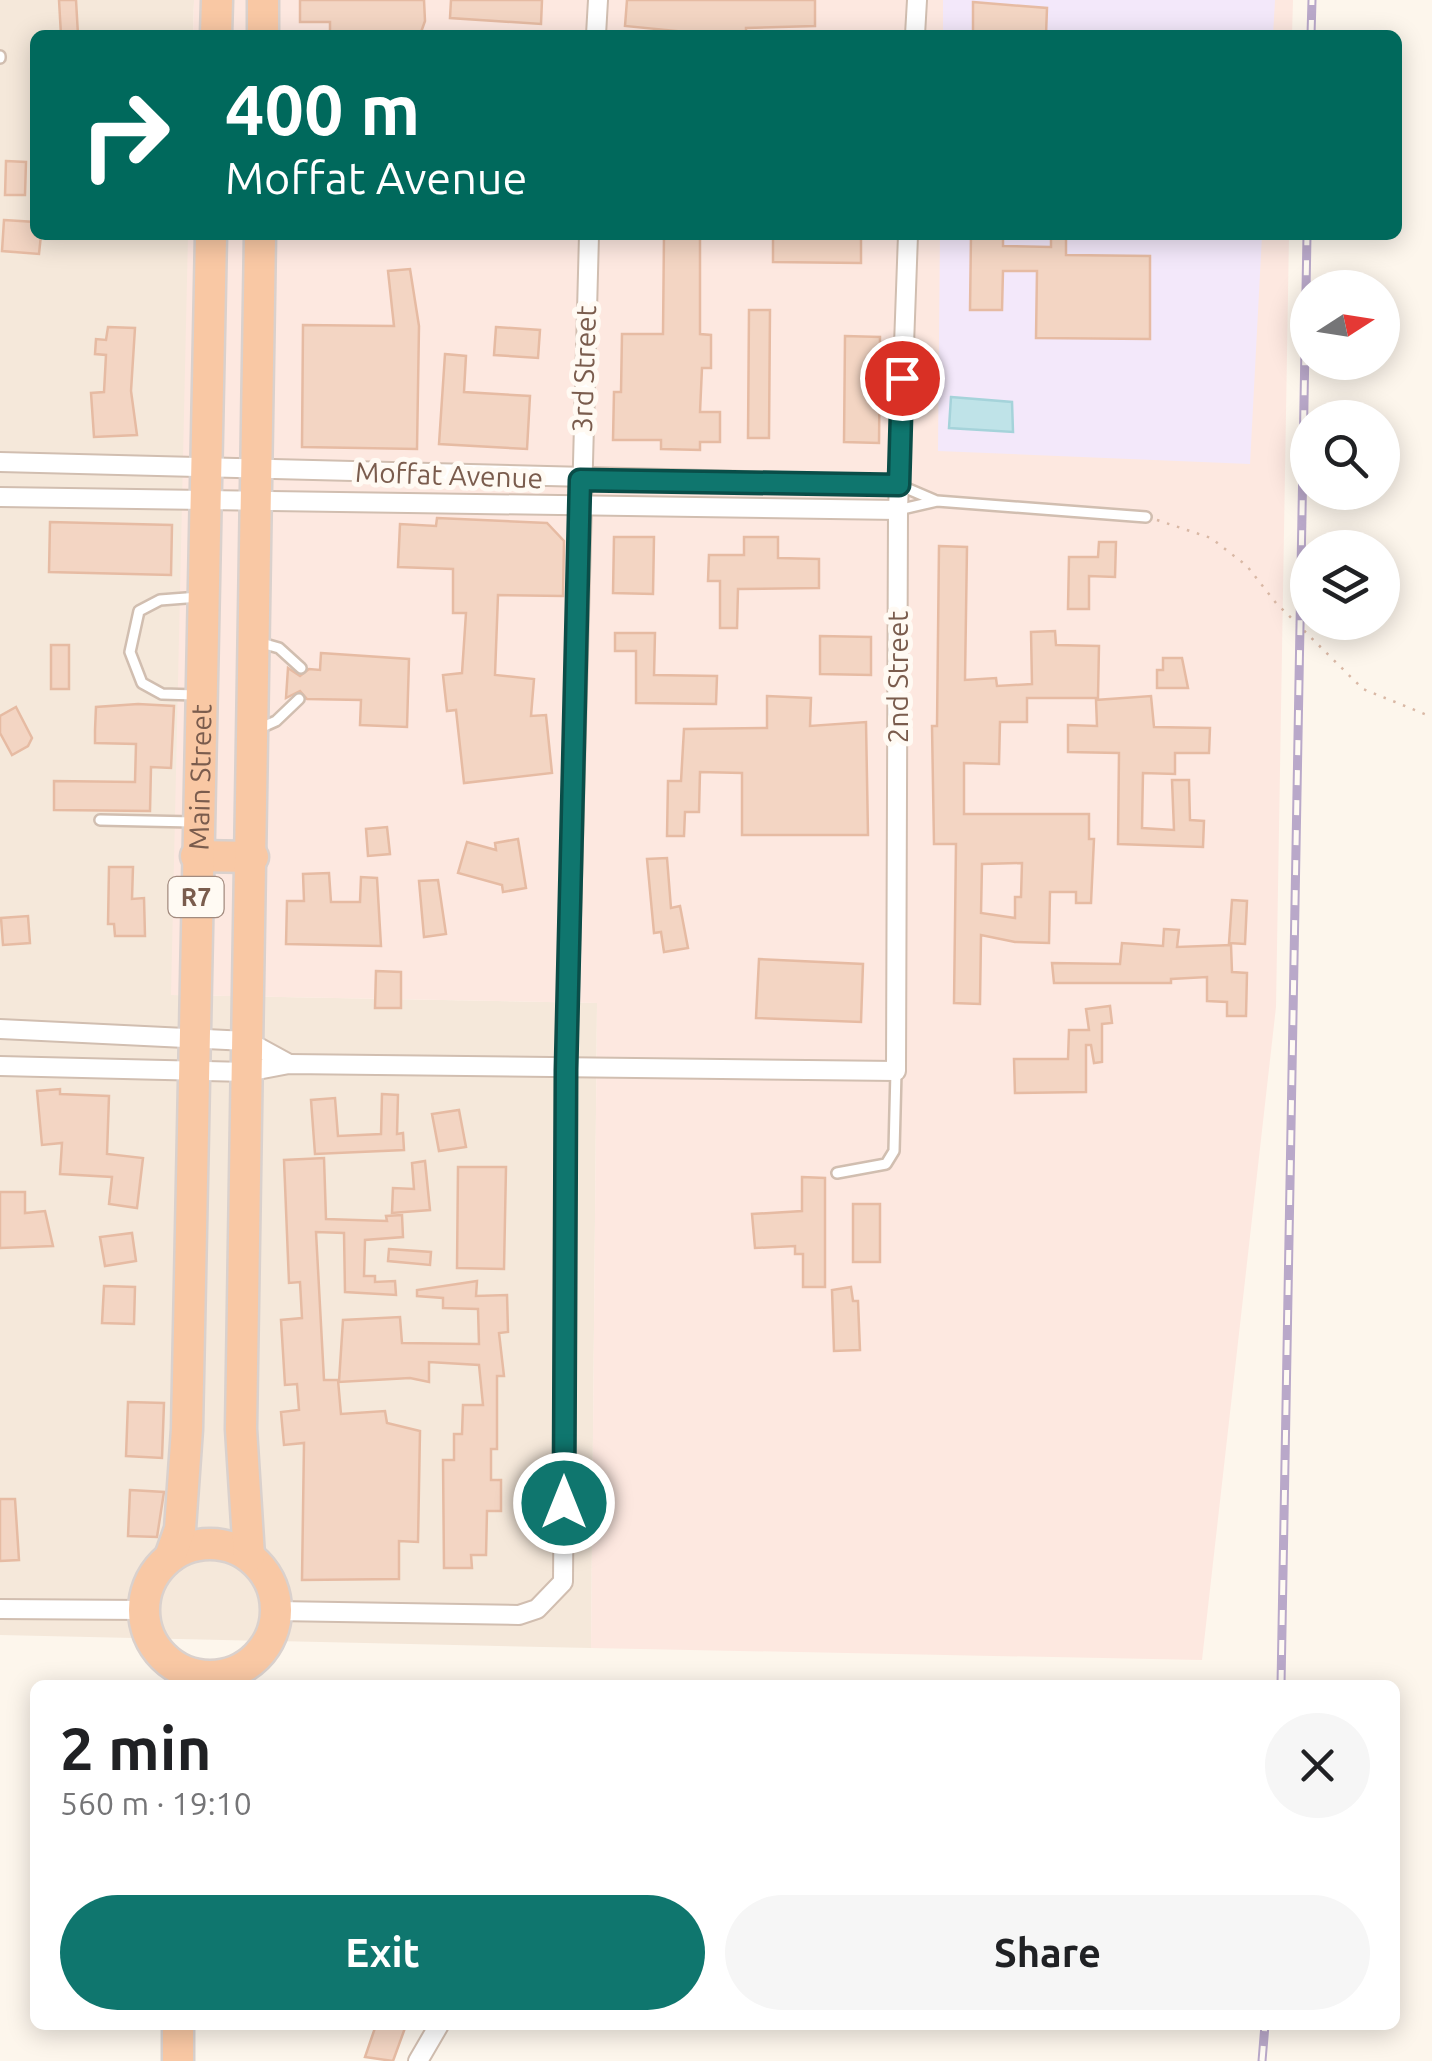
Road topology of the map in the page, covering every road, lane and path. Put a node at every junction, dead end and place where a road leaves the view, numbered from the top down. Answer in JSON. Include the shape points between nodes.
{"nodes":[{"id":1,"x":218,"y":0,"type":"edge"},
{"id":2,"x":263,"y":0,"type":"edge"},
{"id":3,"x":598,"y":0,"type":"edge"},
{"id":4,"x":916,"y":0,"type":"edge"},
{"id":5,"x":216,"y":30,"type":"edge"},
{"id":6,"x":263,"y":30,"type":"edge"},
{"id":7,"x":596,"y":30,"type":"edge"},
{"id":8,"x":915,"y":30,"type":"edge"},
{"id":9,"x":210,"y":240,"type":"edge"},
{"id":10,"x":260,"y":240,"type":"edge"},
{"id":11,"x":589,"y":240,"type":"edge"},
{"id":12,"x":908,"y":240,"type":"edge"},
{"id":13,"x":209,"y":290,"type":"junction"},
{"id":14,"x":259,"y":292,"type":"junction"},
{"id":15,"x":0,"y":462,"type":"edge"},
{"id":16,"x":204,"y":466,"type":"junction"},
{"id":17,"x":257,"y":468,"type":"junction"},
{"id":18,"x":580,"y":480,"type":"junction"},
{"id":19,"x":899,"y":485,"type":"junction"},
{"id":20,"x":0,"y":497,"type":"edge"},
{"id":21,"x":203,"y":500,"type":"junction"},
{"id":22,"x":255,"y":501,"type":"junction"},
{"id":23,"x":937,"y":501,"type":"junction"},
{"id":24,"x":580,"y":509,"type":"junction"},
{"id":25,"x":898,"y":510,"type":"junction"},
{"id":26,"x":1146,"y":517,"type":"joint"},
{"id":27,"x":201,"y":596,"type":"junction"},
{"id":28,"x":255,"y":642,"type":"junction"},
{"id":29,"x":301,"y":668,"type":"dead end"},
{"id":30,"x":254,"y":673,"type":"junction"},
{"id":31,"x":199,"y":682,"type":"junction"},
{"id":32,"x":299,"y":699,"type":"dead end"},
{"id":33,"x":1432,"y":717,"type":"edge"},
{"id":34,"x":253,"y":731,"type":"junction"},
{"id":35,"x":100,"y":820,"type":"dead end"},
{"id":36,"x":196,"y":822,"type":"junction"},
{"id":37,"x":196,"y":856,"type":"junction"},
{"id":38,"x":253,"y":858,"type":"junction"},
{"id":39,"x":0,"y":1029,"type":"edge"},
{"id":40,"x":197,"y":1036,"type":"junction"},
{"id":41,"x":248,"y":1041,"type":"junction"},
{"id":42,"x":290,"y":1064,"type":"junction"},
{"id":43,"x":0,"y":1066,"type":"edge"},
{"id":44,"x":194,"y":1069,"type":"junction"},
{"id":45,"x":566,"y":1070,"type":"junction"},
{"id":46,"x":896,"y":1071,"type":"junction"},
{"id":47,"x":247,"y":1072,"type":"junction"},
{"id":48,"x":837,"y":1173,"type":"dead end"},
{"id":49,"x":190,"y":1247,"type":"junction"},
{"id":50,"x":244,"y":1250,"type":"junction"},
{"id":51,"x":187,"y":1428,"type":"junction"},
{"id":52,"x":241,"y":1430,"type":"junction"},
{"id":53,"x":249,"y":1556,"type":"junction"},
{"id":54,"x":170,"y":1557,"type":"junction"},
{"id":55,"x":0,"y":1609,"type":"edge"},
{"id":56,"x":144,"y":1610,"type":"junction"},
{"id":57,"x":276,"y":1611,"type":"junction"},
{"id":58,"x":172,"y":1674,"type":"edge"},
{"id":59,"x":222,"y":1680,"type":"edge"},
{"id":60,"x":178,"y":2030,"type":"edge"},
{"id":61,"x":436,"y":2030,"type":"edge"},
{"id":62,"x":178,"y":2061,"type":"edge"},
{"id":63,"x":418,"y":2061,"type":"edge"}],
"edges":[{"from":1,"to":5,"type":"highway"},
{"from":2,"to":6,"type":"highway"},
{"from":3,"to":7,"type":"street"},
{"from":4,"to":8,"type":"street"},
{"from":9,"to":13,"type":"highway","name":"Main Street","number":"R7"},
{"from":10,"to":14,"type":"highway","name":"Main Street","number":"R7"},
{"from":11,"to":18,"type":"street","name":"3rd Street"},
{"from":12,"to":19,"type":"street","name":"2nd Street"},
{"from":13,"to":14,"type":"highway"},
{"from":13,"to":16,"type":"highway","name":"Main Street","number":"R7"},
{"from":14,"to":17,"type":"highway","name":"Main Street","number":"R7"},
{"from":15,"to":16,"type":"street","name":"Moffat Avenue"},
{"from":16,"to":17,"type":"street","name":"Moffat Avenue"},
{"from":16,"to":21,"type":"highway","name":"Main Street","number":"R7"},
{"from":17,"to":18,"type":"street","name":"Moffat Avenue"},
{"from":17,"to":22,"type":"highway","name":"Main Street","number":"R7"},
{"from":18,"to":19,"type":"street","name":"Moffat Avenue"},
{"from":18,"to":24,"type":"street","name":"3rd Street"},
{"from":19,"to":23,"type":"lane"},
{"from":19,"to":25,"type":"street","name":"2nd Street"},
{"from":20,"to":21,"type":"street","name":"Moffat Avenue"},
{"from":21,"to":22,"type":"street","name":"Moffat Avenue"},
{"from":21,"to":27,"type":"highway","name":"Main Street","number":"R7"},
{"from":22,"to":24,"type":"street","name":"Moffat Avenue"},
{"from":22,"to":28,"type":"highway","name":"Main Street","number":"R7"},
{"from":23,"to":25,"type":"lane"},
{"from":23,"to":26,"type":"lane"},
{"from":24,"to":25,"type":"street","name":"Moffat Avenue"},
{"from":24,"to":45,"type":"street","name":"3rd Street"},
{"from":25,"to":46,"type":"street","name":"2nd Street"},
{"from":26,"to":33,"type":"path","via":[[1211,538],[1247,566],[1364,689]]},
{"from":27,"to":31,"type":"highway","name":"Main Street","number":"R7"},
{"from":27,"to":31,"type":"lane","via":[[160,600],[140,611],[130,652],[142,683],[162,694]]},
{"from":28,"to":29,"type":"lane","via":[[279,648]]},
{"from":28,"to":30,"type":"highway","name":"Main Street","number":"R7"},
{"from":30,"to":31,"type":"highway"},
{"from":30,"to":34,"type":"highway","name":"Main Street","number":"R7"},
{"from":31,"to":36,"type":"highway","name":"Main Street","number":"R7"},
{"from":32,"to":34,"type":"lane"},
{"from":34,"to":38,"type":"highway","name":"Main Street","number":"R7"},
{"from":35,"to":36,"type":"lane"},
{"from":36,"to":37,"type":"highway","name":"Main Street","number":"R7"},
{"from":37,"to":38,"type":"highway"},
{"from":37,"to":40,"type":"highway","name":"Main Street","number":"R7"},
{"from":38,"to":41,"type":"highway","name":"Main Street","number":"R7"},
{"from":39,"to":40,"type":"street"},
{"from":40,"to":41,"type":"street"},
{"from":40,"to":44,"type":"highway","name":"Main Street","number":"R7"},
{"from":41,"to":42,"type":"street"},
{"from":41,"to":47,"type":"highway","name":"Main Street","number":"R7"},
{"from":42,"to":45,"type":"street"},
{"from":42,"to":47,"type":"street"},
{"from":43,"to":44,"type":"street"},
{"from":44,"to":47,"type":"street"},
{"from":44,"to":49,"type":"highway","name":"Main Street","number":"R7"},
{"from":45,"to":46,"type":"street"},
{"from":45,"to":57,"type":"street","name":"3rd Street","via":[[563,1582],[538,1609],[519,1615]]},
{"from":46,"to":48,"type":"lane","via":[[894,1150],[886,1164]]},
{"from":47,"to":50,"type":"highway","name":"Main Street","number":"R7"},
{"from":49,"to":50,"type":"highway"},
{"from":49,"to":51,"type":"highway","name":"Main Street","number":"R7"},
{"from":50,"to":52,"type":"highway","name":"Main Street","number":"R7"},
{"from":51,"to":52,"type":"highway"},
{"from":51,"to":54,"type":"highway","name":"Main Street","number":"R7","via":[[180,1529]]},
{"from":52,"to":53,"type":"highway","name":"Main Street","number":"R7"},
{"from":53,"to":54,"type":"highway","via":[[209,1544]]},
{"from":53,"to":57,"type":"highway","name":"Main Street","number":"R7","via":[[274,1590]]},
{"from":54,"to":56,"type":"highway","name":"Main Street","number":"R7","via":[[156,1572]]},
{"from":55,"to":56,"type":"street"},
{"from":56,"to":58,"type":"highway"},
{"from":57,"to":59,"type":"highway","via":[[262,1652]]},
{"from":58,"to":59,"type":"highway"},
{"from":60,"to":62,"type":"highway"},
{"from":61,"to":63,"type":"street"}]}
